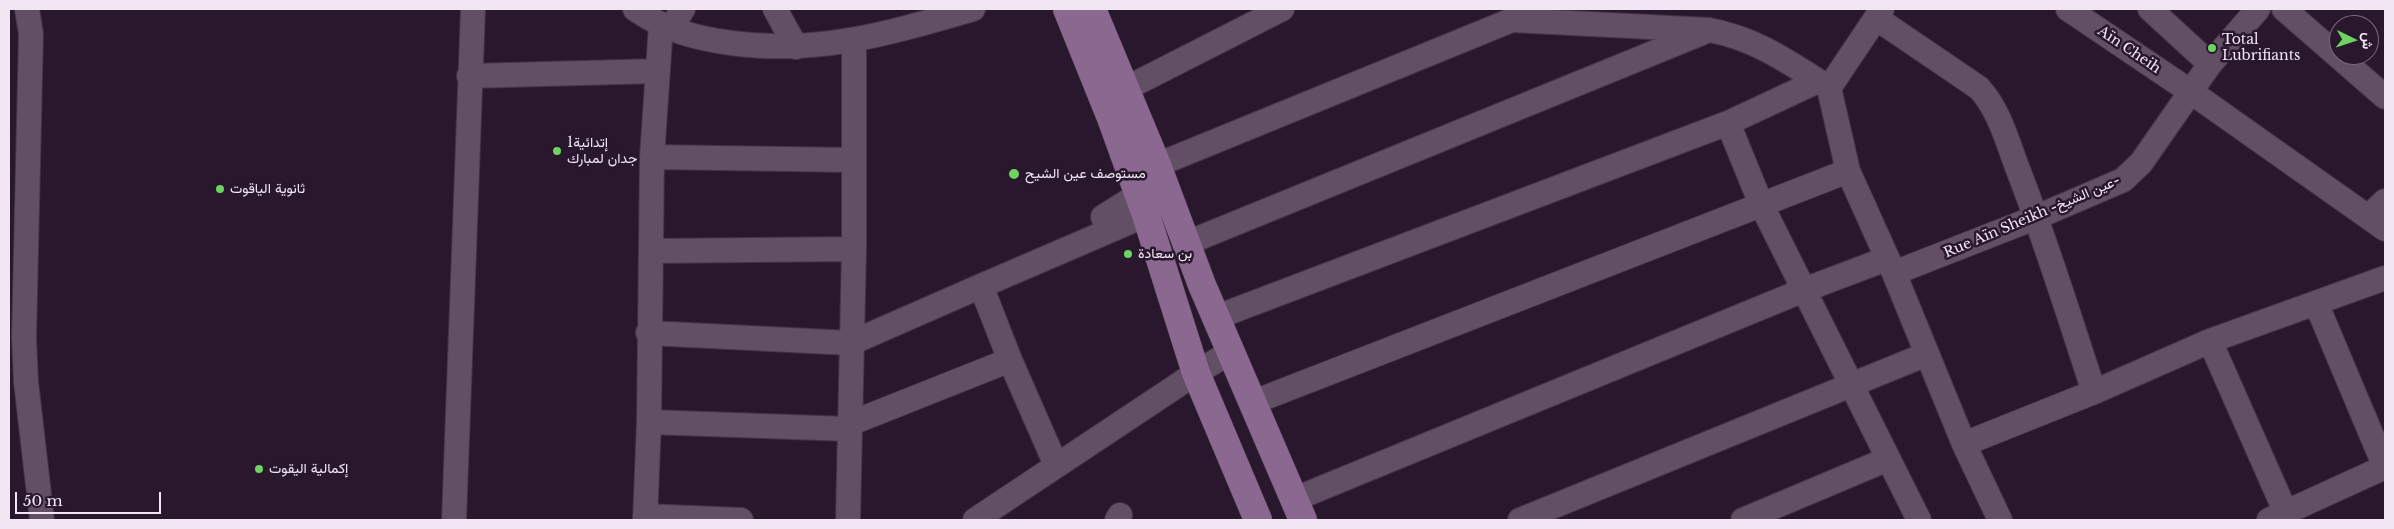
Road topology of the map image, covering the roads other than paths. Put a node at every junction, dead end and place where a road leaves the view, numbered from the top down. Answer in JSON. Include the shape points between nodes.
{"nodes":[{"id":1,"x":28,"y":9,"type":"edge"},
{"id":2,"x":473,"y":9,"type":"edge"},
{"id":3,"x":636,"y":9,"type":"edge"},
{"id":4,"x":683,"y":9,"type":"edge"},
{"id":5,"x":775,"y":9,"type":"edge"},
{"id":6,"x":973,"y":9,"type":"edge"},
{"id":7,"x":1067,"y":9,"type":"edge"},
{"id":8,"x":1092,"y":9,"type":"edge"},
{"id":9,"x":1282,"y":9,"type":"edge"},
{"id":10,"x":2068,"y":9,"type":"edge"},
{"id":11,"x":2150,"y":9,"type":"edge"},
{"id":12,"x":2258,"y":9,"type":"edge"},
{"id":13,"x":2284,"y":9,"type":"edge"},
{"id":14,"x":1879,"y":13,"type":"edge"},
{"id":15,"x":1512,"y":14,"type":"edge"},
{"id":16,"x":666,"y":27,"type":"junction"},
{"id":17,"x":1709,"y":30,"type":"junction"},
{"id":18,"x":854,"y":41,"type":"junction"},
{"id":19,"x":796,"y":47,"type":"junction"},
{"id":20,"x":2210,"y":64,"type":"junction"},
{"id":21,"x":658,"y":70,"type":"junction"},
{"id":22,"x":470,"y":76,"type":"junction"},
{"id":23,"x":1824,"y":85,"type":"junction"},
{"id":24,"x":1125,"y":89,"type":"junction"},
{"id":25,"x":2191,"y":92,"type":"junction"},
{"id":26,"x":2385,"y":97,"type":"edge"},
{"id":27,"x":1728,"y":123,"type":"junction"},
{"id":28,"x":652,"y":157,"type":"junction"},
{"id":29,"x":853,"y":160,"type":"junction"},
{"id":30,"x":1157,"y":165,"type":"junction"},
{"id":31,"x":1848,"y":171,"type":"junction"},
{"id":32,"x":1761,"y":204,"type":"junction"},
{"id":33,"x":1142,"y":205,"type":"junction"},
{"id":34,"x":2380,"y":216,"type":"edge"},
{"id":35,"x":1103,"y":217,"type":"dead end"},
{"id":36,"x":2037,"y":218,"type":"junction"},
{"id":37,"x":1187,"y":243,"type":"junction"},
{"id":38,"x":854,"y":248,"type":"junction"},
{"id":39,"x":651,"y":251,"type":"junction"},
{"id":40,"x":1890,"y":266,"type":"junction"},
{"id":41,"x":2385,"y":278,"type":"edge"},
{"id":42,"x":981,"y":286,"type":"junction"},
{"id":43,"x":1804,"y":290,"type":"junction"},
{"id":44,"x":2316,"y":303,"type":"junction"},
{"id":45,"x":1217,"y":317,"type":"junction"},
{"id":46,"x":648,"y":334,"type":"junction"},
{"id":47,"x":16,"y":336,"type":"edge"},
{"id":48,"x":2210,"y":341,"type":"junction"},
{"id":49,"x":851,"y":343,"type":"junction"},
{"id":50,"x":1232,"y":352,"type":"junction"},
{"id":51,"x":1927,"y":354,"type":"junction"},
{"id":52,"x":1010,"y":360,"type":"junction"},
{"id":53,"x":1196,"y":373,"type":"junction"},
{"id":54,"x":1850,"y":384,"type":"junction"},
{"id":55,"x":2094,"y":392,"type":"junction"},
{"id":56,"x":1254,"y":402,"type":"junction"},
{"id":57,"x":649,"y":422,"type":"junction"},
{"id":58,"x":849,"y":427,"type":"junction"},
{"id":59,"x":1964,"y":444,"type":"junction"},
{"id":60,"x":1888,"y":459,"type":"junction"},
{"id":61,"x":1056,"y":465,"type":"junction"},
{"id":62,"x":2385,"y":467,"type":"edge"},
{"id":63,"x":1299,"y":510,"type":"edge"},
{"id":64,"x":2278,"y":517,"type":"edge"},
{"id":65,"x":645,"y":518,"type":"edge"},
{"id":66,"x":42,"y":520,"type":"edge"},
{"id":67,"x":454,"y":520,"type":"edge"},
{"id":68,"x":741,"y":520,"type":"edge"},
{"id":69,"x":848,"y":520,"type":"edge"},
{"id":70,"x":975,"y":520,"type":"edge"},
{"id":71,"x":1258,"y":520,"type":"edge"},
{"id":72,"x":1520,"y":520,"type":"edge"},
{"id":73,"x":1743,"y":520,"type":"edge"},
{"id":74,"x":1919,"y":520,"type":"edge"},
{"id":75,"x":2000,"y":520,"type":"edge"}],
"edges":[{"from":1,"to":47,"type":"street","via":[[31,34]]},
{"from":2,"to":22,"type":"street"},
{"from":3,"to":16,"type":"street"},
{"from":4,"to":16,"type":"street"},
{"from":5,"to":19,"type":"street"},
{"from":6,"to":18,"type":"street"},
{"from":7,"to":33,"type":"main road"},
{"from":8,"to":24,"type":"main road"},
{"from":9,"to":24,"type":"street"},
{"from":10,"to":25,"type":"street","name":"Aïn Cheih"},
{"from":11,"to":20,"type":"street"},
{"from":12,"to":20,"type":"street","name":"Rue Aïn Sheikh -عين الشيخ-"},
{"from":13,"to":26,"type":"street"},
{"from":14,"to":23,"type":"street"},
{"from":14,"to":36,"type":"street","via":[[1988,98]]},
{"from":15,"to":17,"type":"street"},
{"from":15,"to":30,"type":"street"},
{"from":16,"to":19,"type":"street","via":[[697,38],[753,46]]},
{"from":16,"to":21,"type":"street"},
{"from":17,"to":23,"type":"street","via":[[1768,48]]},
{"from":17,"to":37,"type":"street"},
{"from":18,"to":19,"type":"street"},
{"from":18,"to":29,"type":"street"},
{"from":20,"to":25,"type":"street","name":"Rue Aïn Sheikh -عين الشيخ-"},
{"from":21,"to":22,"type":"street"},
{"from":21,"to":28,"type":"street"},
{"from":22,"to":67,"type":"street"},
{"from":23,"to":27,"type":"street"},
{"from":23,"to":31,"type":"street"},
{"from":24,"to":30,"type":"main road"},
{"from":25,"to":34,"type":"street"},
{"from":25,"to":36,"type":"street","name":"Rue Aïn Sheikh -عين الشيخ-","via":[[2133,173]]},
{"from":27,"to":32,"type":"street"},
{"from":27,"to":45,"type":"street"},
{"from":28,"to":29,"type":"street"},
{"from":28,"to":39,"type":"street"},
{"from":29,"to":38,"type":"street"},
{"from":30,"to":37,"type":"main road"},
{"from":31,"to":32,"type":"street"},
{"from":31,"to":40,"type":"street"},
{"from":32,"to":43,"type":"street"},
{"from":32,"to":56,"type":"street"},
{"from":33,"to":35,"type":"street"},
{"from":33,"to":42,"type":"street"},
{"from":33,"to":53,"type":"main road"},
{"from":36,"to":40,"type":"street","name":"Rue Aïn Sheikh -عين الشيخ-"},
{"from":36,"to":55,"type":"street"},
{"from":37,"to":45,"type":"main road"},
{"from":38,"to":39,"type":"street"},
{"from":38,"to":49,"type":"street"},
{"from":39,"to":46,"type":"street"},
{"from":40,"to":43,"type":"street","name":"Rue Aïn Sheikh -عين الشيخ-"},
{"from":40,"to":51,"type":"street"},
{"from":41,"to":44,"type":"street"},
{"from":42,"to":49,"type":"street"},
{"from":42,"to":52,"type":"street"},
{"from":43,"to":54,"type":"street"},
{"from":43,"to":63,"type":"street","name":"Rue Aïn Sheikh -عين الشيخ-"},
{"from":44,"to":48,"type":"street"},
{"from":44,"to":62,"type":"street"},
{"from":45,"to":50,"type":"main road"},
{"from":46,"to":49,"type":"street"},
{"from":46,"to":57,"type":"street"},
{"from":47,"to":66,"type":"street","via":[[26,382]]},
{"from":48,"to":55,"type":"street"},
{"from":48,"to":64,"type":"street"},
{"from":49,"to":58,"type":"street"},
{"from":50,"to":53,"type":"street"},
{"from":50,"to":56,"type":"main road"},
{"from":51,"to":54,"type":"street"},
{"from":51,"to":59,"type":"street"},
{"from":52,"to":58,"type":"street"},
{"from":52,"to":61,"type":"street"},
{"from":53,"to":61,"type":"street"},
{"from":53,"to":71,"type":"main road"},
{"from":54,"to":60,"type":"street"},
{"from":54,"to":72,"type":"street"},
{"from":55,"to":59,"type":"street"},
{"from":56,"to":63,"type":"main road"},
{"from":57,"to":58,"type":"street"},
{"from":57,"to":65,"type":"street"},
{"from":58,"to":69,"type":"street"},
{"from":59,"to":75,"type":"street"},
{"from":60,"to":73,"type":"street"},
{"from":60,"to":74,"type":"street"},
{"from":61,"to":70,"type":"street"},
{"from":62,"to":64,"type":"street"},
{"from":65,"to":68,"type":"street"}]}
